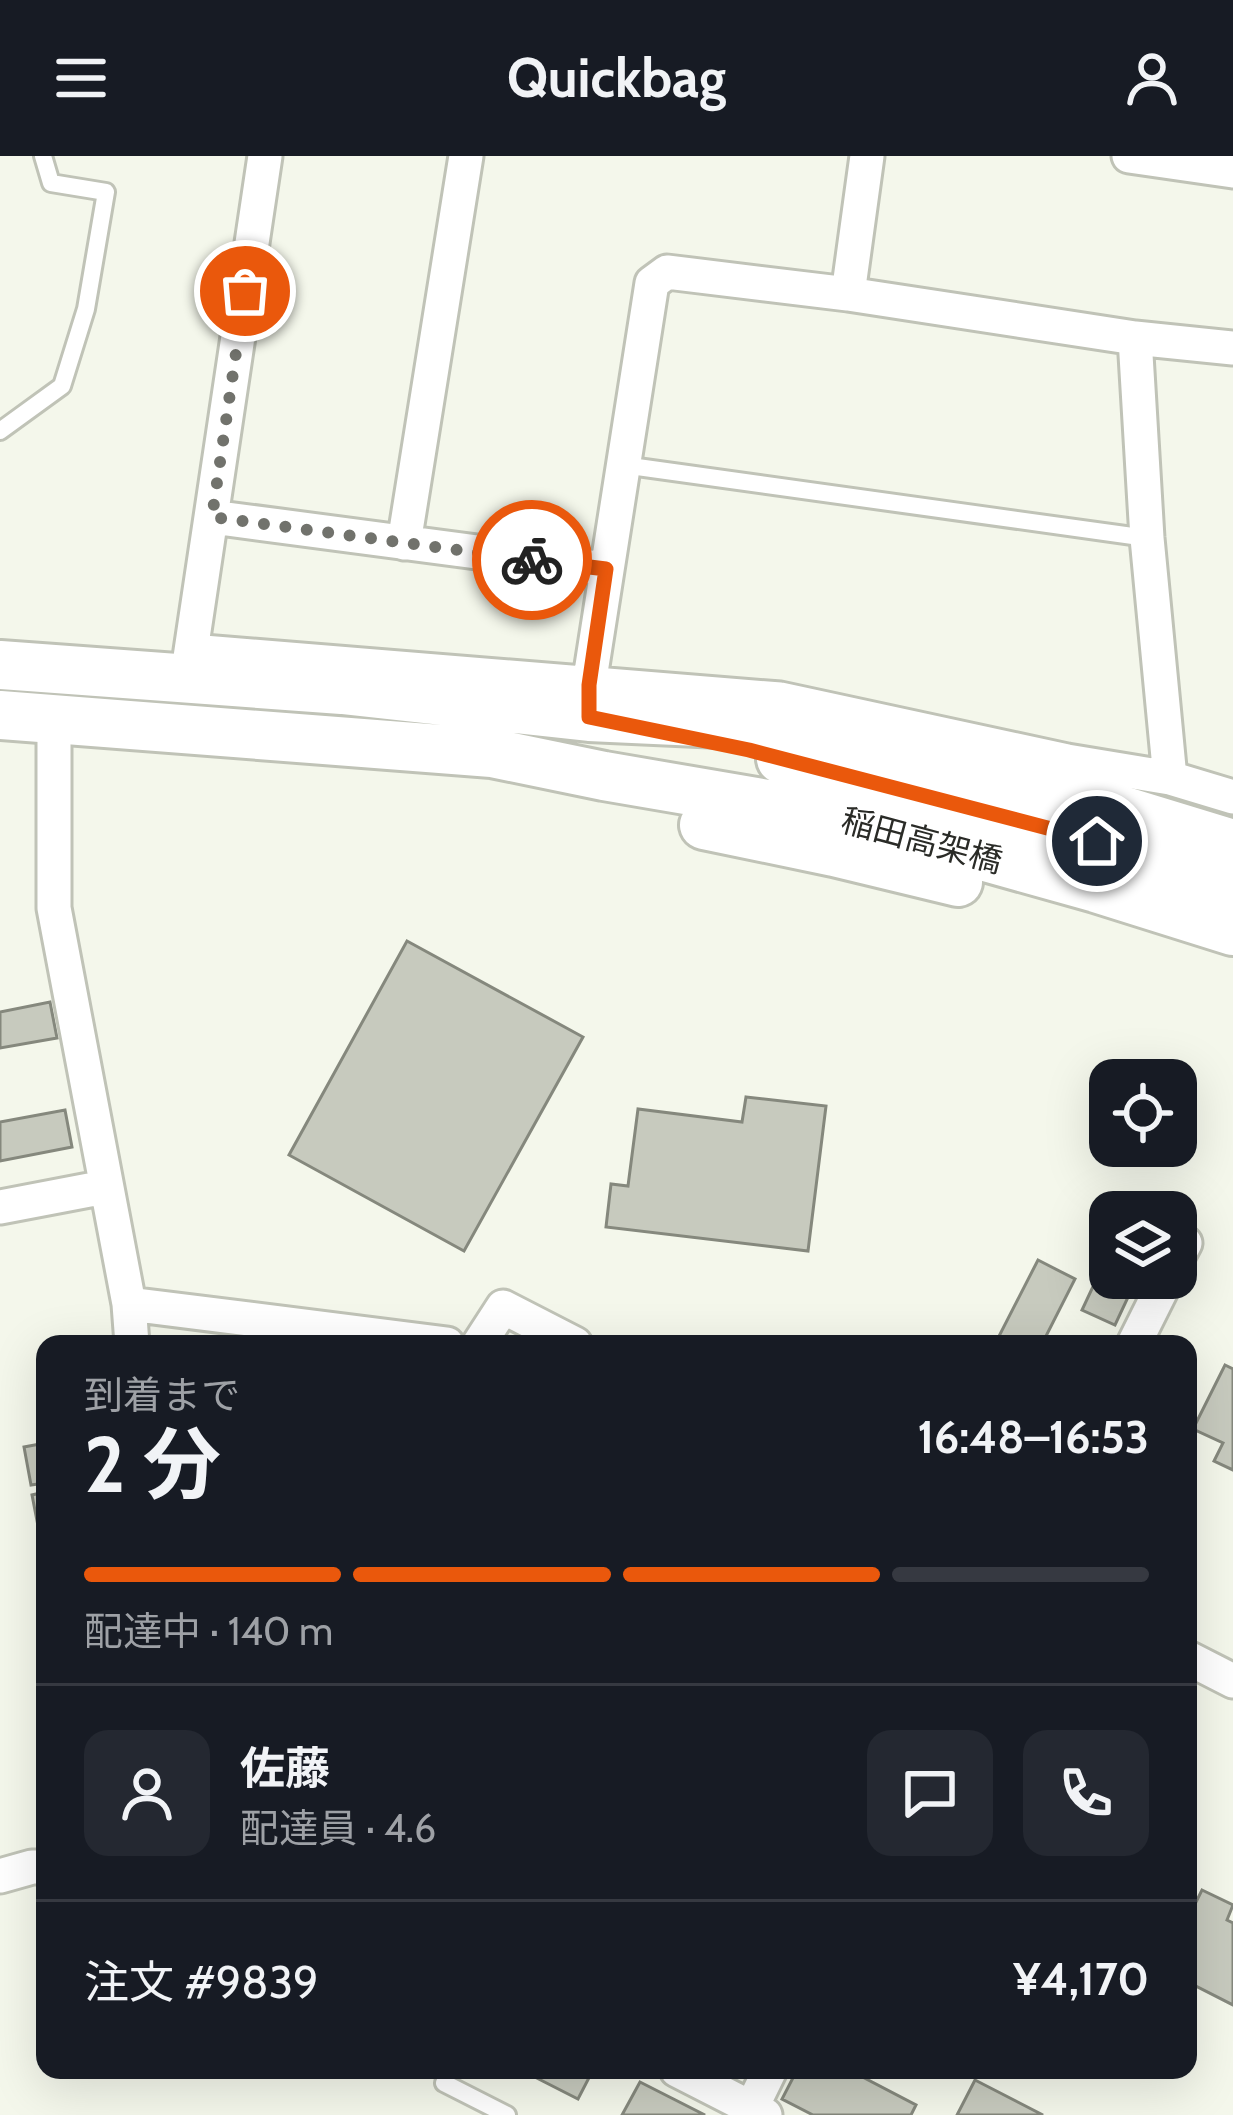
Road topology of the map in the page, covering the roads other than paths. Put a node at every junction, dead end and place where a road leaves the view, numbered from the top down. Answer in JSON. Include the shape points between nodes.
{"nodes":[{"id":1,"x":44,"y":156,"type":"edge"},
{"id":2,"x":265,"y":156,"type":"edge"},
{"id":3,"x":466,"y":156,"type":"edge"},
{"id":4,"x":867,"y":156,"type":"edge"},
{"id":5,"x":1130,"y":156,"type":"edge"},
{"id":6,"x":1233,"y":171,"type":"edge"},
{"id":7,"x":848,"y":294,"type":"junction"},
{"id":8,"x":1135,"y":338,"type":"junction"},
{"id":9,"x":1233,"y":349,"type":"edge"},
{"id":10,"x":0,"y":431,"type":"edge"},
{"id":11,"x":623,"y":466,"type":"junction"},
{"id":12,"x":212,"y":517,"type":"junction"},
{"id":13,"x":1147,"y":538,"type":"junction"},
{"id":14,"x":404,"y":543,"type":"junction"},
{"id":15,"x":606,"y":569,"type":"junction"},
{"id":16,"x":0,"y":664,"type":"edge"},
{"id":17,"x":189,"y":665,"type":"junction"},
{"id":18,"x":589,"y":701,"type":"junction"},
{"id":19,"x":0,"y":715,"type":"edge"},
{"id":20,"x":54,"y":718,"type":"junction"},
{"id":21,"x":367,"y":743,"type":"junction"},
{"id":22,"x":1170,"y":778,"type":"junction"},
{"id":23,"x":1233,"y":797,"type":"edge"},
{"id":24,"x":1233,"y":844,"type":"edge"},
{"id":25,"x":1233,"y":886,"type":"edge"},
{"id":26,"x":1233,"y":931,"type":"edge"},
{"id":27,"x":1233,"y":962,"type":"edge"},
{"id":28,"x":105,"y":1187,"type":"junction"},
{"id":29,"x":0,"y":1207,"type":"edge"},
{"id":30,"x":1156,"y":1299,"type":"edge"},
{"id":31,"x":129,"y":1304,"type":"junction"},
{"id":32,"x":131,"y":1335,"type":"edge"},
{"id":33,"x":375,"y":1335,"type":"edge"},
{"id":34,"x":485,"y":1335,"type":"edge"},
{"id":35,"x":557,"y":1335,"type":"edge"},
{"id":36,"x":1138,"y":1335,"type":"edge"},
{"id":37,"x":1197,"y":1663,"type":"edge"},
{"id":38,"x":1233,"y":1681,"type":"edge"},
{"id":39,"x":36,"y":1867,"type":"edge"},
{"id":40,"x":0,"y":1876,"type":"edge"},
{"id":41,"x":693,"y":2079,"type":"edge"},
{"id":42,"x":767,"y":2079,"type":"edge"},
{"id":43,"x":444,"y":2083,"type":"dead end"},
{"id":44,"x":755,"y":2113,"type":"edge"},
{"id":45,"x":507,"y":2115,"type":"edge"}],
"edges":[{"from":1,"to":10,"type":"lane","via":[[51,183],[106,192],[86,309],[62,386]]},
{"from":2,"to":12,"type":"street"},
{"from":3,"to":14,"type":"street"},
{"from":4,"to":7,"type":"street"},
{"from":5,"to":6,"type":"street"},
{"from":7,"to":8,"type":"street"},
{"from":7,"to":11,"type":"street","via":[[668,272],[652,283]]},
{"from":8,"to":9,"type":"street"},
{"from":8,"to":13,"type":"street"},
{"from":11,"to":13,"type":"lane"},
{"from":11,"to":15,"type":"street"},
{"from":12,"to":14,"type":"street"},
{"from":12,"to":17,"type":"street"},
{"from":13,"to":22,"type":"street"},
{"from":14,"to":15,"type":"street"},
{"from":15,"to":18,"type":"street"},
{"from":16,"to":17,"type":"street"},
{"from":17,"to":18,"type":"street","via":[[342,690]]},
{"from":18,"to":22,"type":"street","via":[[780,699]]},
{"from":18,"to":24,"type":"street","via":[[977,766]]},
{"from":18,"to":25,"type":"street","name":"稲田高架橋"},
{"from":19,"to":20,"type":"street"},
{"from":20,"to":21,"type":"street"},
{"from":20,"to":28,"type":"street","via":[[54,908]]},
{"from":21,"to":26,"type":"street","name":"稲田高架橋","via":[[492,753],[842,817]]},
{"from":21,"to":27,"type":"street","via":[[547,793],[1058,906]]},
{"from":22,"to":23,"type":"street"},
{"from":28,"to":29,"type":"street"},
{"from":28,"to":31,"type":"street"},
{"from":30,"to":36,"type":"street"},
{"from":31,"to":32,"type":"street"},
{"from":31,"to":33,"type":"street"},
{"from":34,"to":35,"type":"street","via":[[503,1307]]},
{"from":37,"to":38,"type":"street"},
{"from":39,"to":40,"type":"street"},
{"from":41,"to":44,"type":"street"},
{"from":42,"to":44,"type":"street"},
{"from":43,"to":45,"type":"lane"}]}
